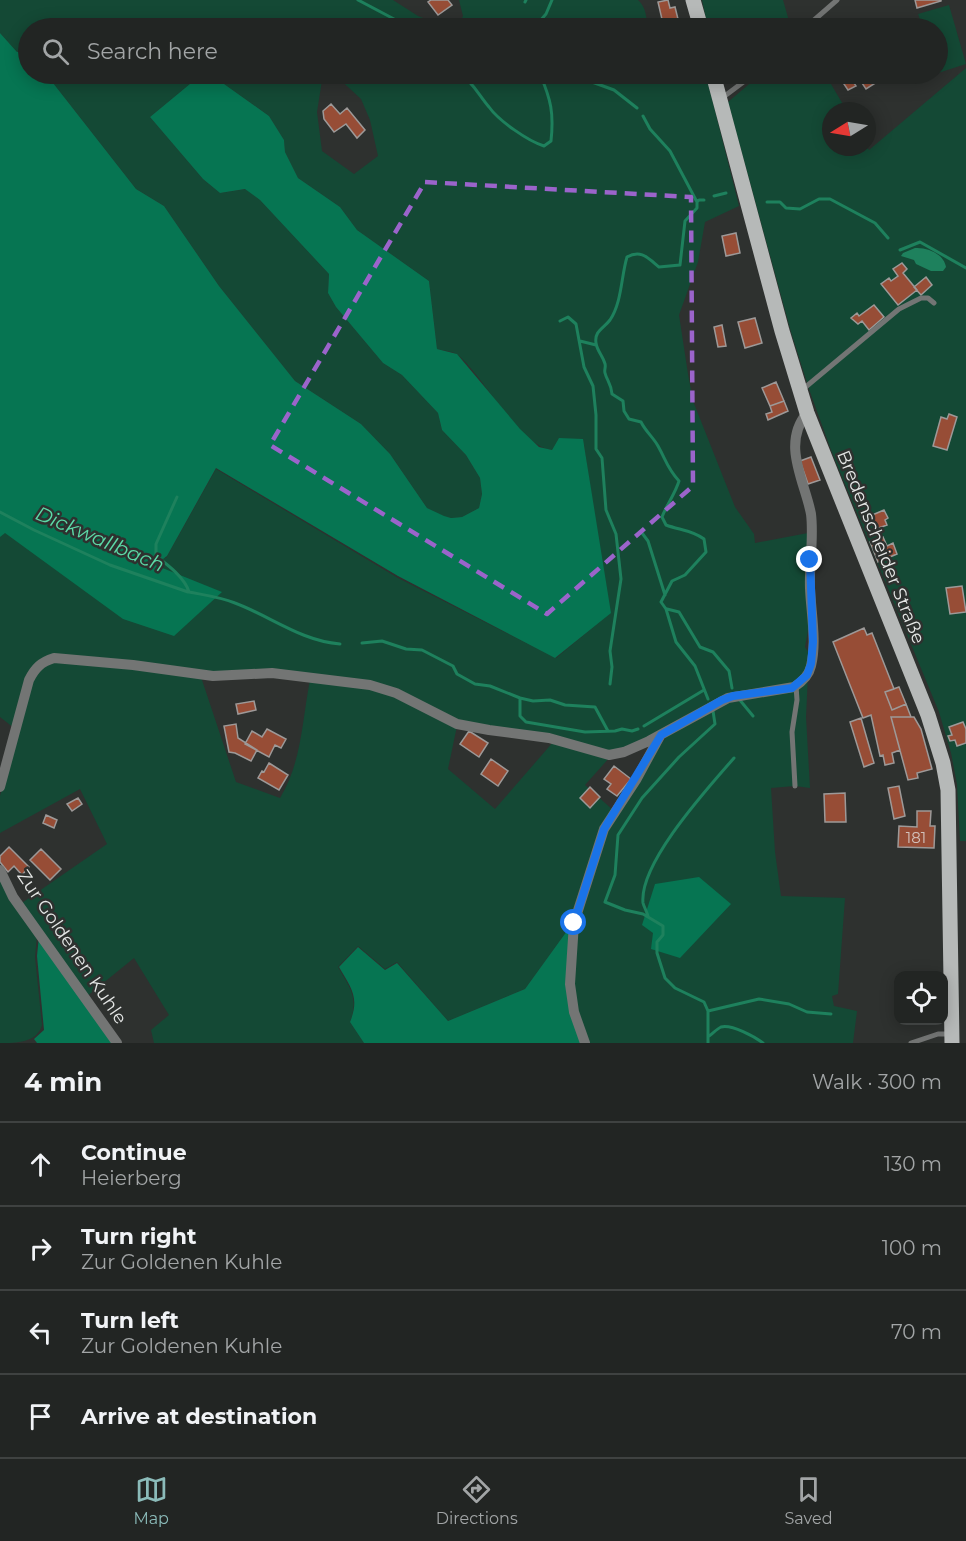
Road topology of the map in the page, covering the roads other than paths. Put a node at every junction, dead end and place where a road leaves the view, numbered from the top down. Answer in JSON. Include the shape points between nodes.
{"nodes":[{"id":1,"x":693,"y":0,"type":"edge"},
{"id":2,"x":837,"y":0,"type":"edge"},
{"id":3,"x":698,"y":18,"type":"edge"},
{"id":4,"x":816,"y":18,"type":"edge"},
{"id":5,"x":716,"y":84,"type":"edge"},
{"id":6,"x":741,"y":84,"type":"edge"},
{"id":7,"x":720,"y":100,"type":"junction"},
{"id":8,"x":934,"y":303,"type":"dead end"},
{"id":9,"x":800,"y":392,"type":"junction"},
{"id":10,"x":807,"y":413,"type":"junction"},
{"id":11,"x":796,"y":686,"type":"junction"},
{"id":12,"x":661,"y":735,"type":"junction"},
{"id":13,"x":0,"y":786,"type":"edge"},
{"id":14,"x":795,"y":786,"type":"dead end"},
{"id":15,"x":0,"y":870,"type":"edge"},
{"id":16,"x":952,"y":1039,"type":"edge"},
{"id":17,"x":117,"y":1043,"type":"edge"},
{"id":18,"x":585,"y":1043,"type":"edge"},
{"id":19,"x":911,"y":1043,"type":"edge"}],
"edges":[{"from":1,"to":3,"type":"main road"},
{"from":2,"to":4,"type":"lane"},
{"from":5,"to":7,"type":"main road","name":"Bredenscheider Straße"},
{"from":6,"to":7,"type":"lane"},
{"from":7,"to":9,"type":"main road","name":"Bredenscheider Straße"},
{"from":8,"to":9,"type":"lane","via":[[921,297],[899,309]]},
{"from":9,"to":10,"type":"main road","name":"Bredenscheider Straße"},
{"from":10,"to":11,"type":"street","via":[[799,425],[796,445],[797,470],[811,522],[813,642],[810,669]]},
{"from":10,"to":16,"type":"main road","name":"Bredenscheider Straße","via":[[928,715],[943,763],[949,811]]},
{"from":11,"to":12,"type":"street","via":[[728,698]]},
{"from":11,"to":14,"type":"lane","via":[[792,732]]},
{"from":12,"to":13,"type":"street","via":[[624,752],[602,754],[549,738],[457,724],[396,693],[370,686],[272,673],[213,676],[54,658],[37,666],[29,680]]},
{"from":12,"to":18,"type":"street","via":[[604,829],[574,923],[570,984],[574,1012]]},
{"from":15,"to":17,"type":"street","name":"Zur Goldenen Kuhle","via":[[13,897]]},
{"from":16,"to":19,"type":"lane","via":[[938,1034]]}]}
